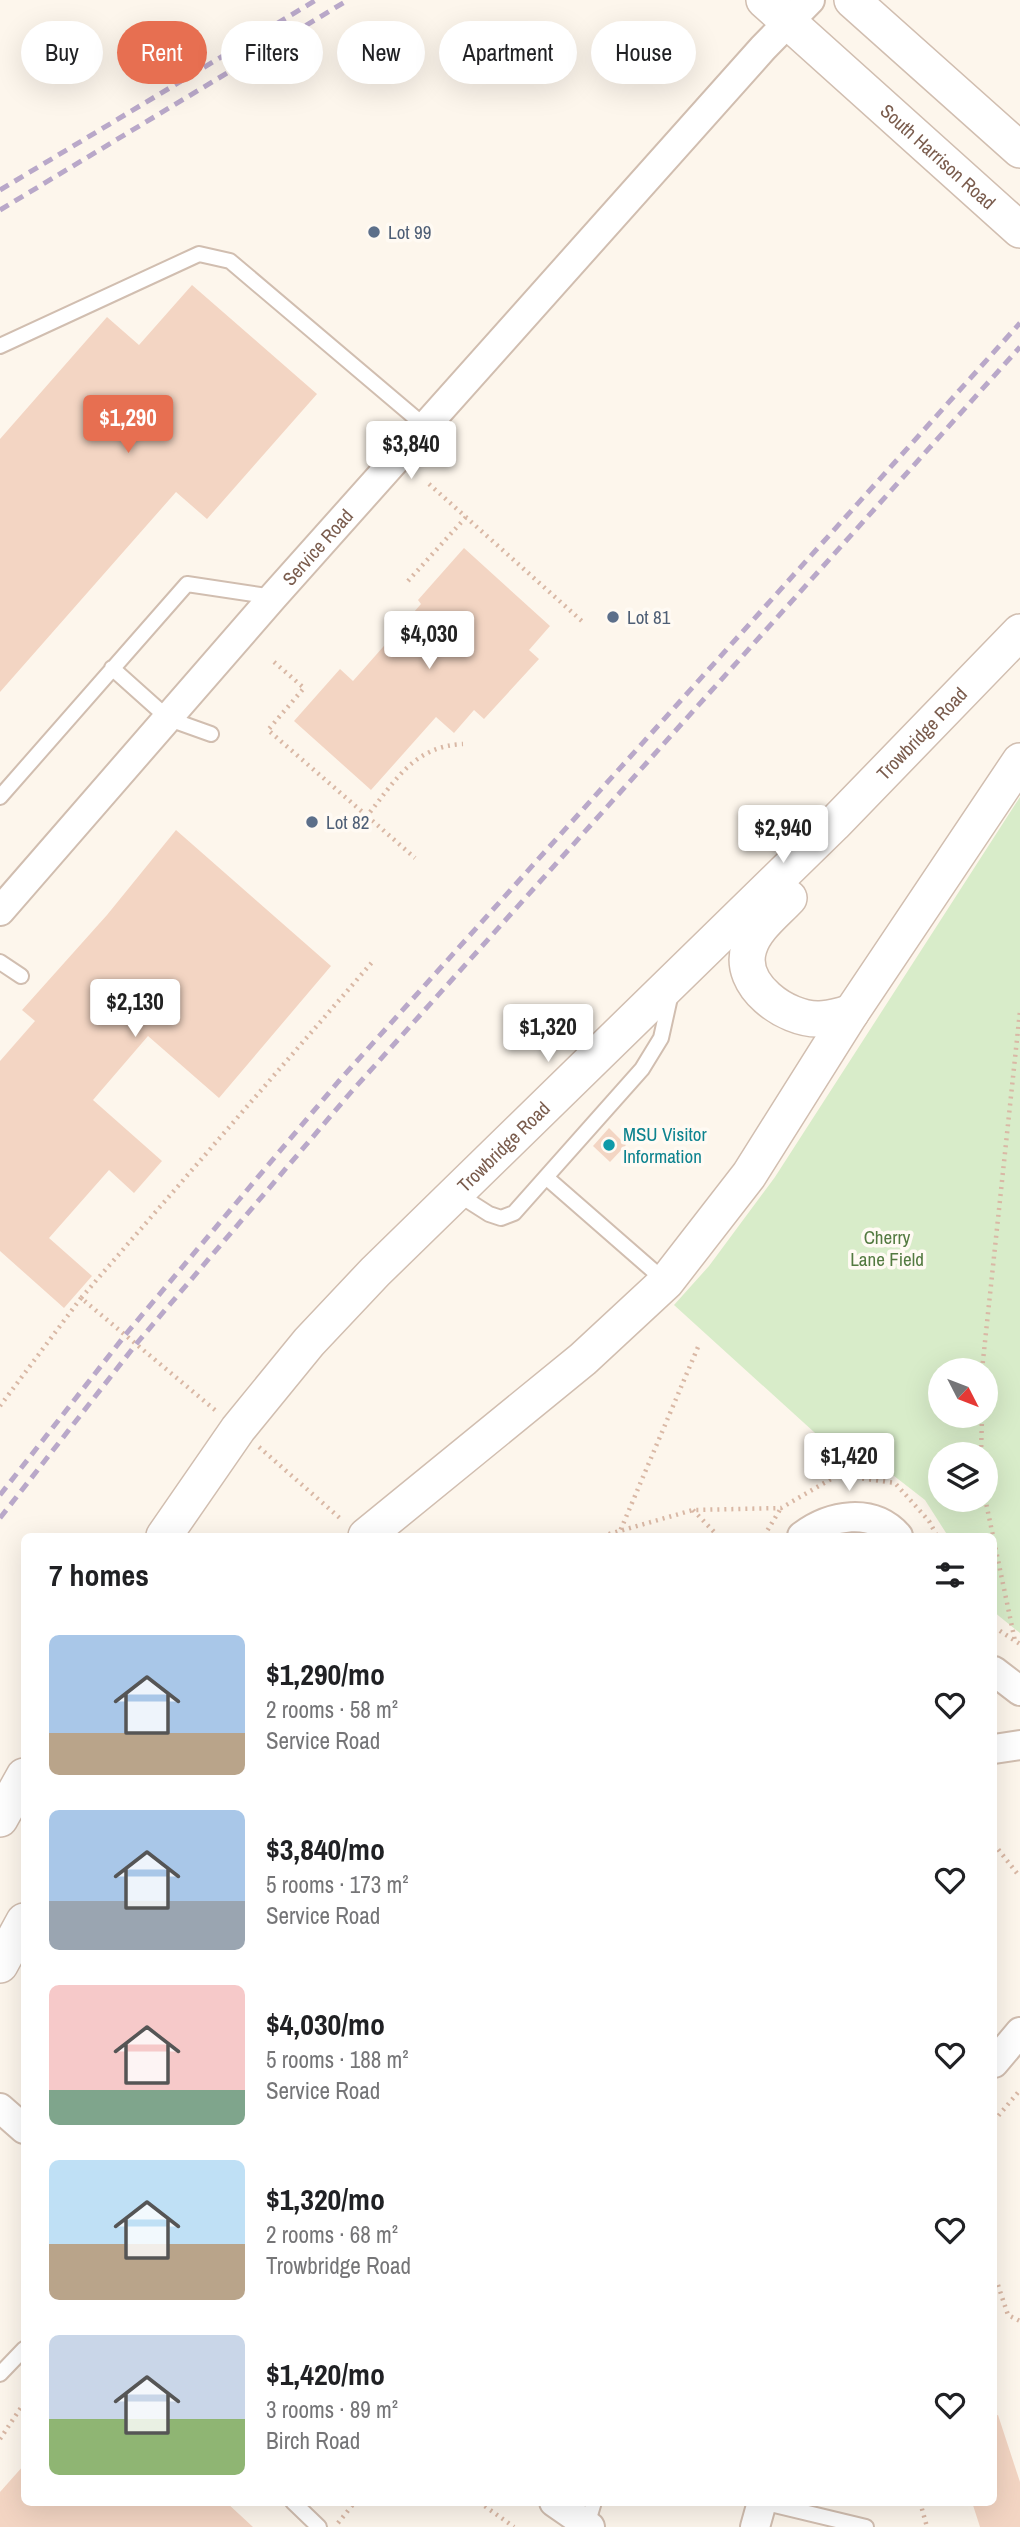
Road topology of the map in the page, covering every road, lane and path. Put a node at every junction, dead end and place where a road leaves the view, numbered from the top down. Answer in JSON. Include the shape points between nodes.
{"nodes":[{"id":1,"x":852,"y":0,"type":"edge"},
{"id":2,"x":787,"y":7,"type":"edge"},
{"id":3,"x":1020,"y":150,"type":"edge"},
{"id":4,"x":1020,"y":230,"type":"edge"},
{"id":5,"x":0,"y":346,"type":"edge"},
{"id":6,"x":426,"y":427,"type":"junction"},
{"id":7,"x":429,"y":484,"type":"dead end"},
{"id":8,"x":466,"y":517,"type":"junction"},
{"id":9,"x":408,"y":581,"type":"dead end"},
{"id":10,"x":273,"y":597,"type":"junction"},
{"id":11,"x":584,"y":623,"type":"dead end"},
{"id":12,"x":1012,"y":641,"type":"edge"},
{"id":13,"x":274,"y":662,"type":"dead end"},
{"id":14,"x":112,"y":668,"type":"junction"},
{"id":15,"x":169,"y":719,"type":"junction"},
{"id":16,"x":211,"y":734,"type":"dead end"},
{"id":17,"x":463,"y":744,"type":"dead end"},
{"id":18,"x":1020,"y":761,"type":"edge"},
{"id":19,"x":0,"y":796,"type":"edge"},
{"id":20,"x":367,"y":816,"type":"junction"},
{"id":21,"x":415,"y":858,"type":"dead end"},
{"id":22,"x":0,"y":911,"type":"edge"},
{"id":23,"x":374,"y":961,"type":"dead end"},
{"id":24,"x":0,"y":962,"type":"edge"},
{"id":25,"x":21,"y":976,"type":"dead end"},
{"id":26,"x":674,"y":982,"type":"junction"},
{"id":27,"x":1020,"y":1011,"type":"edge"},
{"id":28,"x":851,"y":1013,"type":"junction"},
{"id":29,"x":547,"y":1178,"type":"junction"},
{"id":30,"x":456,"y":1193,"type":"junction"},
{"id":31,"x":666,"y":1282,"type":"junction"},
{"id":32,"x":81,"y":1298,"type":"junction"},
{"id":33,"x":698,"y":1347,"type":"dead end"},
{"id":34,"x":983,"y":1358,"type":"edge"},
{"id":35,"x":0,"y":1406,"type":"edge"},
{"id":36,"x":238,"y":1429,"type":"junction"},
{"id":37,"x":781,"y":1508,"type":"junction"},
{"id":38,"x":693,"y":1510,"type":"junction"},
{"id":39,"x":988,"y":1512,"type":"edge"},
{"id":40,"x":359,"y":1532,"type":"edge"},
{"id":41,"x":166,"y":1533,"type":"edge"},
{"id":42,"x":621,"y":1533,"type":"edge"},
{"id":43,"x":626,"y":1533,"type":"edge"},
{"id":44,"x":715,"y":1533,"type":"edge"},
{"id":45,"x":766,"y":1533,"type":"edge"},
{"id":46,"x":807,"y":1533,"type":"edge"},
{"id":47,"x":894,"y":1533,"type":"edge"},
{"id":48,"x":935,"y":1533,"type":"edge"},
{"id":49,"x":993,"y":1533,"type":"edge"},
{"id":50,"x":997,"y":1553,"type":"edge"},
{"id":51,"x":997,"y":1629,"type":"edge"},
{"id":52,"x":1017,"y":1643,"type":"edge"},
{"id":53,"x":997,"y":1673,"type":"edge"},
{"id":54,"x":1020,"y":1691,"type":"edge"},
{"id":55,"x":1020,"y":1745,"type":"edge"},
{"id":56,"x":997,"y":1749,"type":"edge"},
{"id":57,"x":21,"y":1781,"type":"edge"},
{"id":58,"x":0,"y":1819,"type":"edge"},
{"id":59,"x":997,"y":1848,"type":"edge"},
{"id":60,"x":1020,"y":1877,"type":"edge"},
{"id":61,"x":21,"y":1926,"type":"edge"},
{"id":62,"x":0,"y":1965,"type":"edge"},
{"id":63,"x":1020,"y":2032,"type":"edge"},
{"id":64,"x":997,"y":2059,"type":"edge"},
{"id":65,"x":1020,"y":2090,"type":"edge"},
{"id":66,"x":0,"y":2108,"type":"edge"},
{"id":67,"x":997,"y":2117,"type":"edge"},
{"id":68,"x":21,"y":2126,"type":"edge"},
{"id":69,"x":998,"y":2285,"type":"dead end"},
{"id":70,"x":1020,"y":2321,"type":"edge"},
{"id":71,"x":21,"y":2352,"type":"edge"},
{"id":72,"x":0,"y":2374,"type":"edge"},
{"id":73,"x":21,"y":2408,"type":"edge"},
{"id":74,"x":0,"y":2439,"type":"edge"},
{"id":75,"x":297,"y":2506,"type":"edge"},
{"id":76,"x":353,"y":2506,"type":"edge"},
{"id":77,"x":485,"y":2506,"type":"edge"},
{"id":78,"x":562,"y":2506,"type":"edge"},
{"id":79,"x":761,"y":2506,"type":"edge"},
{"id":80,"x":779,"y":2506,"type":"edge"},
{"id":81,"x":921,"y":2506,"type":"edge"},
{"id":82,"x":589,"y":2520,"type":"edge"},
{"id":83,"x":319,"y":2527,"type":"edge"},
{"id":84,"x":333,"y":2527,"type":"edge"},
{"id":85,"x":514,"y":2527,"type":"edge"},
{"id":86,"x":755,"y":2527,"type":"edge"},
{"id":87,"x":866,"y":2527,"type":"edge"},
{"id":88,"x":926,"y":2527,"type":"edge"}],
"edges":[{"from":1,"to":3,"type":"street"},
{"from":2,"to":4,"type":"street","name":"South Harrison Road"},
{"from":2,"to":6,"type":"street","name":"Service Road"},
{"from":5,"to":6,"type":"lane","via":[[199,254],[230,261]]},
{"from":6,"to":10,"type":"street","name":"Service Road"},
{"from":7,"to":8,"type":"path"},
{"from":8,"to":9,"type":"path"},
{"from":8,"to":11,"type":"path"},
{"from":10,"to":14,"type":"lane","via":[[187,584]]},
{"from":10,"to":15,"type":"street","name":"Service Road"},
{"from":12,"to":26,"type":"street","name":"Trowbridge Road"},
{"from":12,"to":28,"type":"street","via":[[955,731],[762,926],[748,949],[747,970],[762,995],[787,1012],[818,1020]]},
{"from":13,"to":20,"type":"path","via":[[304,688],[268,730]]},
{"from":14,"to":15,"type":"lane"},
{"from":14,"to":19,"type":"lane"},
{"from":15,"to":16,"type":"lane"},
{"from":15,"to":22,"type":"street","name":"Service Road"},
{"from":17,"to":20,"type":"path","via":[[425,752],[404,769]]},
{"from":18,"to":28,"type":"street"},
{"from":20,"to":21,"type":"path"},
{"from":23,"to":32,"type":"path"},
{"from":24,"to":25,"type":"lane"},
{"from":26,"to":29,"type":"lane","via":[[661,1038],[642,1069]]},
{"from":26,"to":30,"type":"street","name":"Trowbridge Road"},
{"from":27,"to":34,"type":"path"},
{"from":28,"to":31,"type":"street","via":[[749,1175]]},
{"from":29,"to":30,"type":"lane","via":[[514,1213],[501,1218]]},
{"from":29,"to":31,"type":"lane"},
{"from":30,"to":36,"type":"street","name":"Trowbridge Road","via":[[374,1272]]},
{"from":31,"to":40,"type":"street","via":[[583,1359]]},
{"from":32,"to":35,"type":"path"},
{"from":32,"to":36,"type":"path"},
{"from":33,"to":42,"type":"path"},
{"from":36,"to":40,"type":"path"},
{"from":36,"to":41,"type":"street","name":"Trowbridge Road"},
{"from":37,"to":38,"type":"path"},
{"from":37,"to":45,"type":"path"},
{"from":37,"to":48,"type":"path","via":[[838,1475],[894,1482]]},
{"from":38,"to":43,"type":"path"},
{"from":38,"to":44,"type":"path"},
{"from":39,"to":49,"type":"path"},
{"from":46,"to":47,"type":"street","via":[[844,1517],[879,1522]]},
{"from":50,"to":52,"type":"path"},
{"from":51,"to":52,"type":"path"},
{"from":53,"to":54,"type":"street"},
{"from":55,"to":56,"type":"street"},
{"from":57,"to":58,"type":"street"},
{"from":59,"to":60,"type":"path"},
{"from":61,"to":62,"type":"street"},
{"from":63,"to":64,"type":"street"},
{"from":65,"to":67,"type":"path"},
{"from":66,"to":68,"type":"street"},
{"from":69,"to":70,"type":"path","via":[[1008,2315]]},
{"from":71,"to":72,"type":"lane"},
{"from":73,"to":74,"type":"path"},
{"from":75,"to":83,"type":"lane"},
{"from":76,"to":84,"type":"path"},
{"from":77,"to":85,"type":"path"},
{"from":78,"to":82,"type":"street"},
{"from":79,"to":86,"type":"street"},
{"from":80,"to":87,"type":"lane"},
{"from":81,"to":88,"type":"path"}]}
